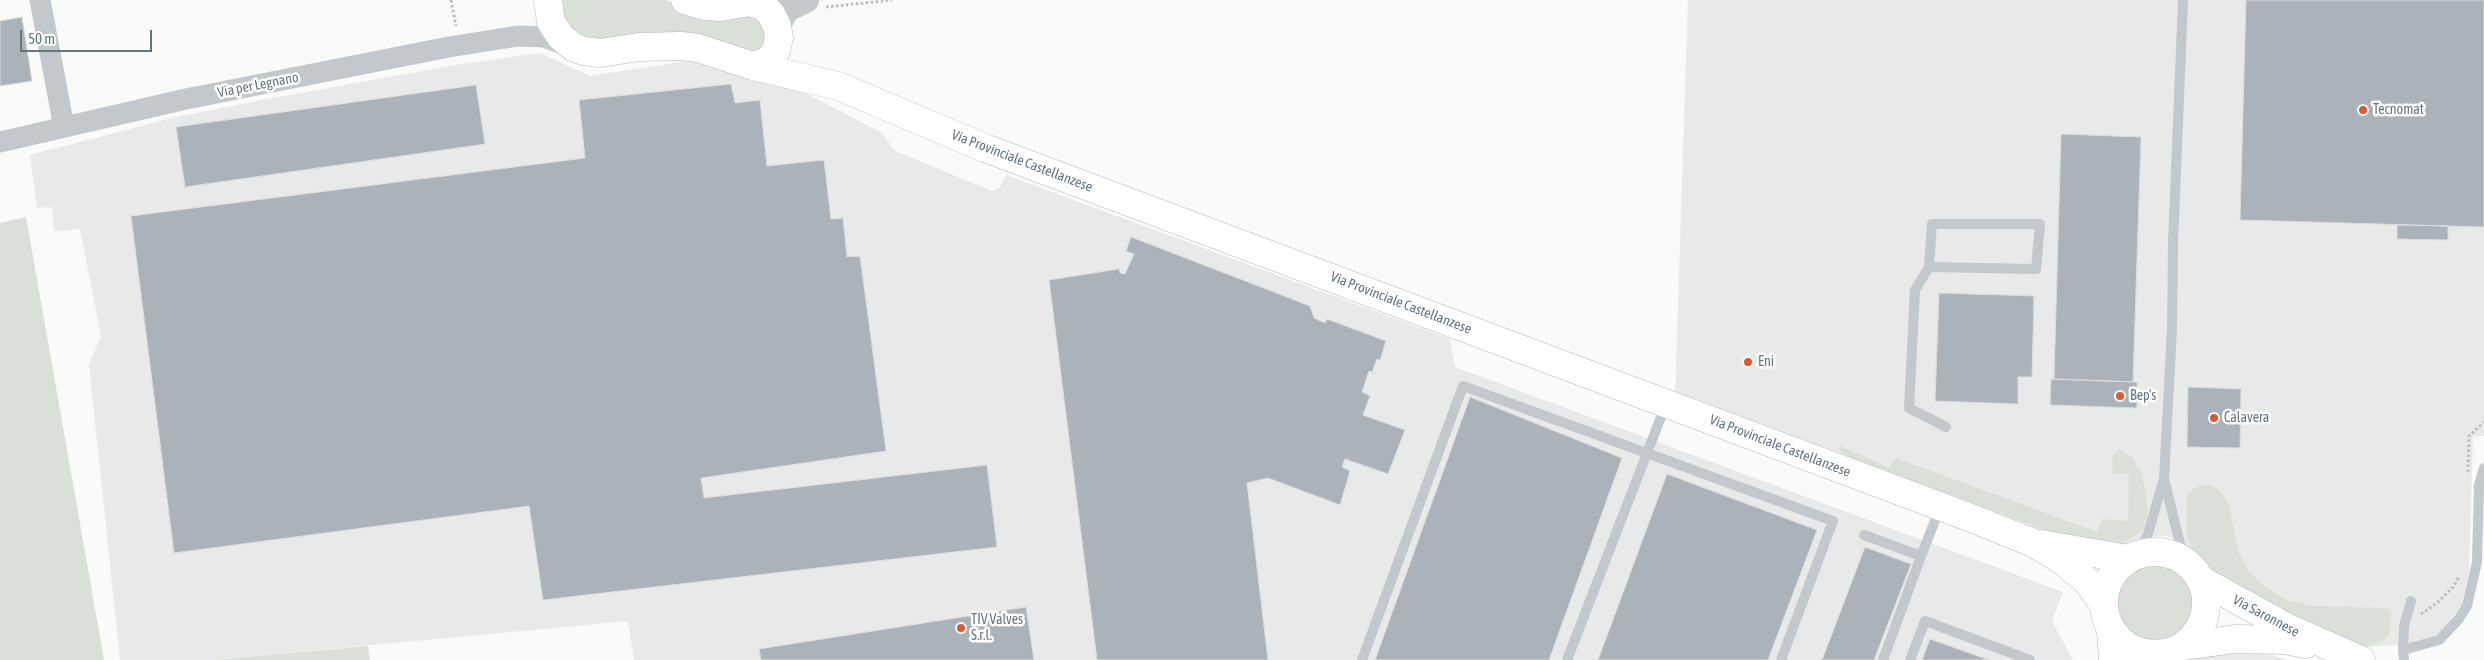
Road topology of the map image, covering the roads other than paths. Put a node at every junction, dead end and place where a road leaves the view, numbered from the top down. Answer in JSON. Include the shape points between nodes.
{"nodes":[{"id":1,"x":40,"y":0,"type":"edge"},
{"id":2,"x":685,"y":0,"type":"edge"},
{"id":3,"x":2183,"y":0,"type":"edge"},
{"id":4,"x":760,"y":1,"type":"edge"},
{"id":5,"x":548,"y":4,"type":"edge"},
{"id":6,"x":813,"y":4,"type":"edge"},
{"id":7,"x":778,"y":32,"type":"junction"},
{"id":8,"x":518,"y":36,"type":"junction"},
{"id":9,"x":573,"y":47,"type":"junction"},
{"id":10,"x":753,"y":66,"type":"junction"},
{"id":11,"x":838,"y":86,"type":"junction"},
{"id":12,"x":64,"y":127,"type":"junction"},
{"id":13,"x":0,"y":142,"type":"edge"},
{"id":14,"x":1929,"y":267,"type":"junction"},
{"id":15,"x":1666,"y":403,"type":"junction"},
{"id":16,"x":1946,"y":427,"type":"dead end"},
{"id":17,"x":1648,"y":452,"type":"junction"},
{"id":18,"x":2484,"y":468,"type":"edge"},
{"id":19,"x":2164,"y":478,"type":"junction"},
{"id":20,"x":1940,"y":507,"type":"junction"},
{"id":21,"x":1864,"y":535,"type":"dead end"},
{"id":22,"x":2031,"y":542,"type":"junction"},
{"id":23,"x":1921,"y":556,"type":"junction"},
{"id":24,"x":2133,"y":557,"type":"junction"},
{"id":25,"x":2193,"y":570,"type":"junction"},
{"id":26,"x":2411,"y":601,"type":"dead end"},
{"id":27,"x":2107,"y":617,"type":"junction"},
{"id":28,"x":2332,"y":649,"type":"junction"},
{"id":29,"x":2169,"y":653,"type":"edge"},
{"id":30,"x":2404,"y":655,"type":"edge"},
{"id":31,"x":1362,"y":660,"type":"edge"},
{"id":32,"x":1567,"y":660,"type":"edge"},
{"id":33,"x":1780,"y":660,"type":"edge"},
{"id":34,"x":1883,"y":660,"type":"edge"},
{"id":35,"x":1910,"y":660,"type":"edge"},
{"id":36,"x":2030,"y":660,"type":"edge"},
{"id":37,"x":2114,"y":660,"type":"edge"},
{"id":38,"x":2361,"y":660,"type":"edge"}],
"edges":[{"from":1,"to":12,"type":"street"},
{"from":2,"to":4,"type":"main road","via":[[721,7]]},
{"from":3,"to":19,"type":"lane"},
{"from":4,"to":7,"type":"main road","name":"Via Provinciale Castellanzese","via":[[771,14]]},
{"from":5,"to":8,"type":"street","name":"Via per Legnano","via":[[542,22]]},
{"from":5,"to":9,"type":"main road","via":[[555,28]]},
{"from":6,"to":7,"type":"street","via":[[787,9]]},
{"from":7,"to":10,"type":"main road","via":[[776,51],[768,61]]},
{"from":7,"to":11,"type":"main road","name":"Via Provinciale Castellanzese","via":[[787,49]]},
{"from":8,"to":9,"type":"street","name":"Via per Legnano","via":[[544,37]]},
{"from":8,"to":12,"type":"street","name":"Via per Legnano","via":[[235,89]]},
{"from":9,"to":10,"type":"main road","name":"Via Provinciale Castellanzese","via":[[600,53],[681,46],[698,48]]},
{"from":10,"to":11,"type":"main road","name":"Via Provinciale Castellanzese"},
{"from":11,"to":15,"type":"main road","name":"Via Provinciale Castellanzese","via":[[985,148]]},
{"from":12,"to":13,"type":"street","name":"Via per Legnano"},
{"from":14,"to":14,"type":"lane","via":[[2036,269],[2040,224],[1932,224]]},
{"from":14,"to":16,"type":"lane","via":[[1915,290],[1909,408]]},
{"from":15,"to":17,"type":"lane"},
{"from":15,"to":20,"type":"main road","name":"Via Provinciale Castellanzese"},
{"from":17,"to":31,"type":"lane","via":[[1463,386]]},
{"from":17,"to":32,"type":"lane"},
{"from":17,"to":33,"type":"lane","via":[[1833,521]]},
{"from":18,"to":30,"type":"lane","via":[[2479,485],[2477,562],[2466,606],[2439,640]]},
{"from":19,"to":24,"type":"lane","via":[[2148,534]]},
{"from":19,"to":25,"type":"lane"},
{"from":20,"to":22,"type":"main road","name":"Via Provinciale Castellanzese"},
{"from":20,"to":23,"type":"lane"},
{"from":21,"to":23,"type":"lane"},
{"from":22,"to":24,"type":"main road"},
{"from":22,"to":27,"type":"main road","via":[[2086,580]]},
{"from":23,"to":34,"type":"lane"},
{"from":24,"to":25,"type":"main road","via":[[2160,552]]},
{"from":24,"to":27,"type":"main road","via":[[2110,579],[2105,592]]},
{"from":25,"to":28,"type":"main road","name":"Via Saronnese","via":[[2288,628]]},
{"from":25,"to":29,"type":"main road","via":[[2206,594],[2205,616],[2195,636]]},
{"from":26,"to":30,"type":"lane","via":[[2404,626]]},
{"from":27,"to":29,"type":"main road","via":[[2120,641],[2134,650],[2149,654]]},
{"from":27,"to":37,"type":"main road"},
{"from":28,"to":29,"type":"main road","name":"Via Saronnese","via":[[2284,640],[2236,639]]},
{"from":28,"to":38,"type":"main road","name":"Via Saronnese"},
{"from":35,"to":36,"type":"lane","via":[[1925,621]]}]}
